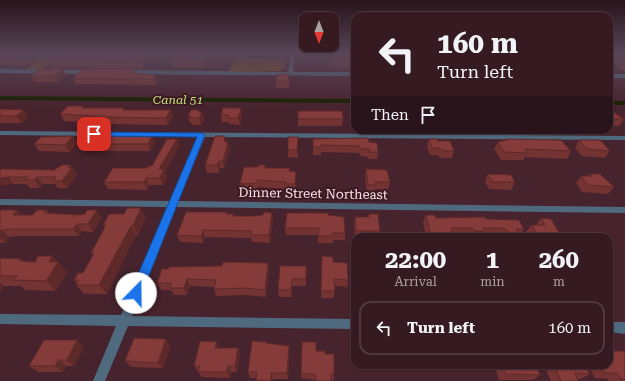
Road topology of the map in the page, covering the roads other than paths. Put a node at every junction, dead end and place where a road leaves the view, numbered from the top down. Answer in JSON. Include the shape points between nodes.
{"nodes":[{"id":1,"x":0,"y":71,"type":"edge"},
{"id":2,"x":290,"y":71,"type":"edge"},
{"id":3,"x":97,"y":72,"type":"edge"},
{"id":4,"x":121,"y":72,"type":"edge"},
{"id":5,"x":290,"y":74,"type":"junction"},
{"id":6,"x":351,"y":74,"type":"edge"},
{"id":7,"x":613,"y":76,"type":"edge"},
{"id":8,"x":625,"y":76,"type":"edge"},
{"id":9,"x":0,"y":133,"type":"edge"},
{"id":10,"x":202,"y":135,"type":"junction"},
{"id":11,"x":625,"y":138,"type":"edge"},
{"id":12,"x":0,"y":202,"type":"edge"},
{"id":13,"x":172,"y":205,"type":"junction"},
{"id":14,"x":625,"y":210,"type":"edge"},
{"id":15,"x":0,"y":319,"type":"edge"},
{"id":16,"x":124,"y":321,"type":"junction"},
{"id":17,"x":351,"y":324,"type":"edge"},
{"id":18,"x":613,"y":327,"type":"edge"},
{"id":19,"x":625,"y":328,"type":"edge"},
{"id":20,"x":99,"y":381,"type":"edge"}],
"edges":[{"from":1,"to":3,"type":"street"},
{"from":2,"to":5,"type":"street"},
{"from":4,"to":5,"type":"street"},
{"from":5,"to":6,"type":"street"},
{"from":7,"to":8,"type":"street"},
{"from":9,"to":10,"type":"street"},
{"from":10,"to":11,"type":"street"},
{"from":10,"to":13,"type":"street"},
{"from":12,"to":13,"type":"street","name":"Dinner Street Northeast"},
{"from":13,"to":14,"type":"street","name":"Dinner Street Northeast"},
{"from":13,"to":16,"type":"street"},
{"from":15,"to":16,"type":"street"},
{"from":16,"to":17,"type":"street"},
{"from":16,"to":20,"type":"street"},
{"from":18,"to":19,"type":"street"}]}
